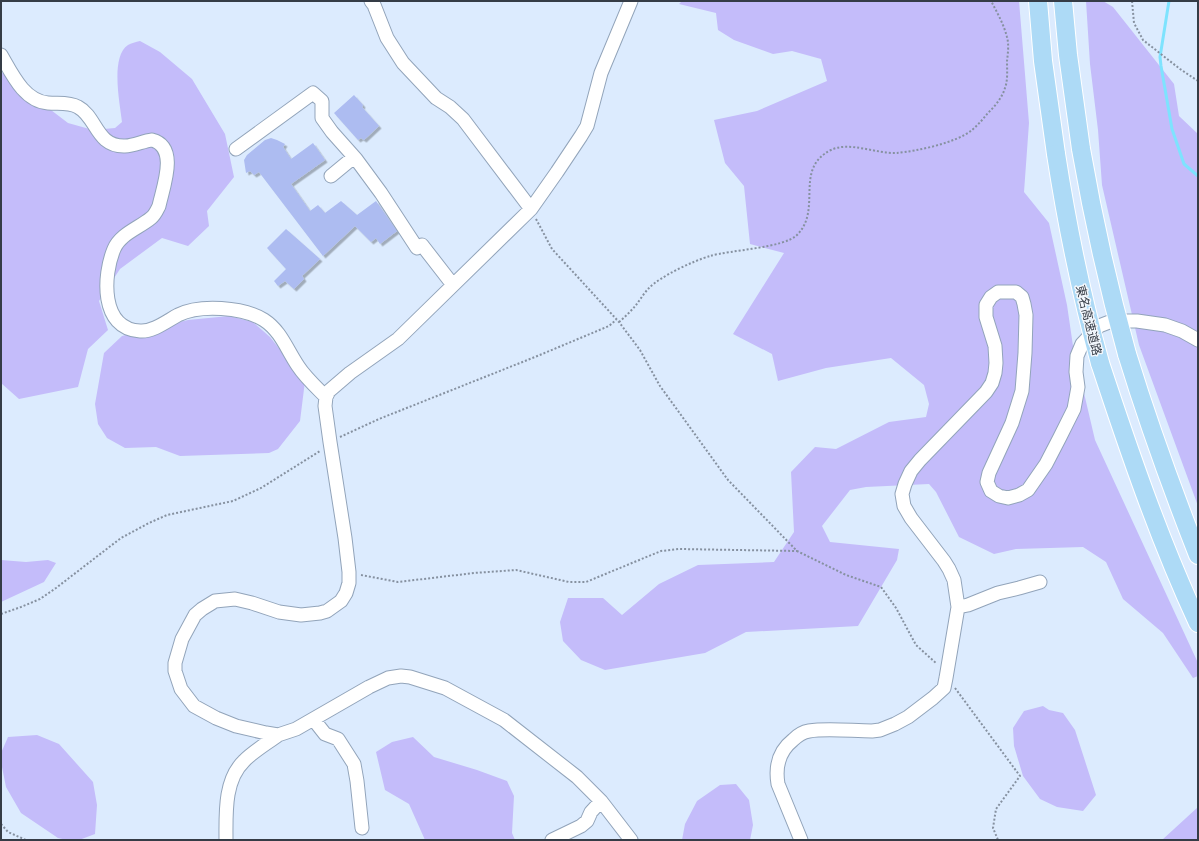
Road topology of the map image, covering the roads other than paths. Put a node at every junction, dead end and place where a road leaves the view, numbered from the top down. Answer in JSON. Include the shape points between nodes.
{"nodes":[{"id":1,"x":371,"y":1,"type":"edge"},
{"id":2,"x":631,"y":1,"type":"edge"},
{"id":3,"x":1038,"y":1,"type":"edge"},
{"id":4,"x":1063,"y":1,"type":"edge"},
{"id":5,"x":1,"y":55,"type":"edge"},
{"id":6,"x":236,"y":149,"type":"dead end"},
{"id":7,"x":354,"y":157,"type":"junction"},
{"id":8,"x":331,"y":176,"type":"dead end"},
{"id":9,"x":531,"y":209,"type":"junction"},
{"id":10,"x":453,"y":285,"type":"junction"},
{"id":11,"x":1198,"y":340,"type":"edge"},
{"id":12,"x":326,"y":397,"type":"junction"},
{"id":13,"x":1198,"y":555,"type":"edge"},
{"id":14,"x":1040,"y":582,"type":"dead end"},
{"id":15,"x":958,"y":607,"type":"junction"},
{"id":16,"x":1198,"y":623,"type":"edge"},
{"id":17,"x":314,"y":720,"type":"junction"},
{"id":18,"x":278,"y":735,"type":"junction"},
{"id":19,"x":600,"y":801,"type":"junction"},
{"id":20,"x":362,"y":828,"type":"dead end"},
{"id":21,"x":226,"y":840,"type":"edge"},
{"id":22,"x":552,"y":840,"type":"edge"},
{"id":23,"x":631,"y":840,"type":"edge"},
{"id":24,"x":801,"y":840,"type":"edge"}],
"edges":[{"from":1,"to":9,"type":"street","via":[[387,38],[403,63],[436,98],[463,119]]},
{"from":2,"to":9,"type":"street","via":[[601,73],[582,136]]},
{"from":3,"to":16,"type":"highway","name":"東名高速道路","bridge":true,"via":[[1043,61],[1056,154],[1066,217],[1088,318],[1100,363],[1135,468]]},
{"from":4,"to":13,"type":"highway","bridge":true,"via":[[1081,149],[1092,213],[1115,311],[1144,410]]},
{"from":5,"to":12,"type":"street","via":[[20,86],[36,100],[78,107],[100,134],[111,143],[131,146],[152,140],[167,154],[159,206],[150,219],[117,243],[112,256],[106,292],[115,317],[120,323],[140,331],[151,329],[194,310],[210,308],[248,313],[264,320],[278,333],[298,367]]},
{"from":6,"to":7,"type":"street","via":[[313,93],[322,101],[322,118]]},
{"from":7,"to":8,"type":"street"},
{"from":7,"to":10,"type":"street","via":[[417,248],[422,245]]},
{"from":9,"to":10,"type":"street"},
{"from":10,"to":12,"type":"street","via":[[398,340],[350,373],[329,391]]},
{"from":11,"to":15,"type":"street","via":[[1165,325],[1138,321],[1112,321],[1099,326],[1082,344],[1077,356],[1078,387],[1074,409],[1046,464],[1028,490],[1008,498],[991,491],[987,482],[988,473],[1012,423],[1022,391],[1026,315],[1022,297],[1016,292],[998,292],[991,297],[986,305],[986,317],[995,346],[995,372],[992,383],[979,400],[920,460],[908,478],[902,494],[904,506],[911,518],[950,569]]},
{"from":12,"to":18,"type":"street","via":[[325,406],[349,572],[346,593],[342,601],[327,610],[310,614],[290,614],[235,599],[219,600],[195,615],[182,639],[175,671],[181,689],[194,706],[236,726]]},
{"from":14,"to":15,"type":"street"},
{"from":15,"to":24,"type":"street","via":[[944,688],[934,698],[908,717],[880,730],[811,730],[799,735],[785,746],[778,762],[778,784]]},
{"from":17,"to":18,"type":"street"},
{"from":17,"to":19,"type":"street","via":[[388,678],[401,676],[420,679],[445,688],[504,720],[577,777]]},
{"from":17,"to":20,"type":"street","via":[[325,734],[338,739],[354,764]]},
{"from":18,"to":21,"type":"street","via":[[243,761],[231,780],[226,815]]},
{"from":19,"to":22,"type":"street","via":[[581,826]]},
{"from":19,"to":23,"type":"street"}]}
